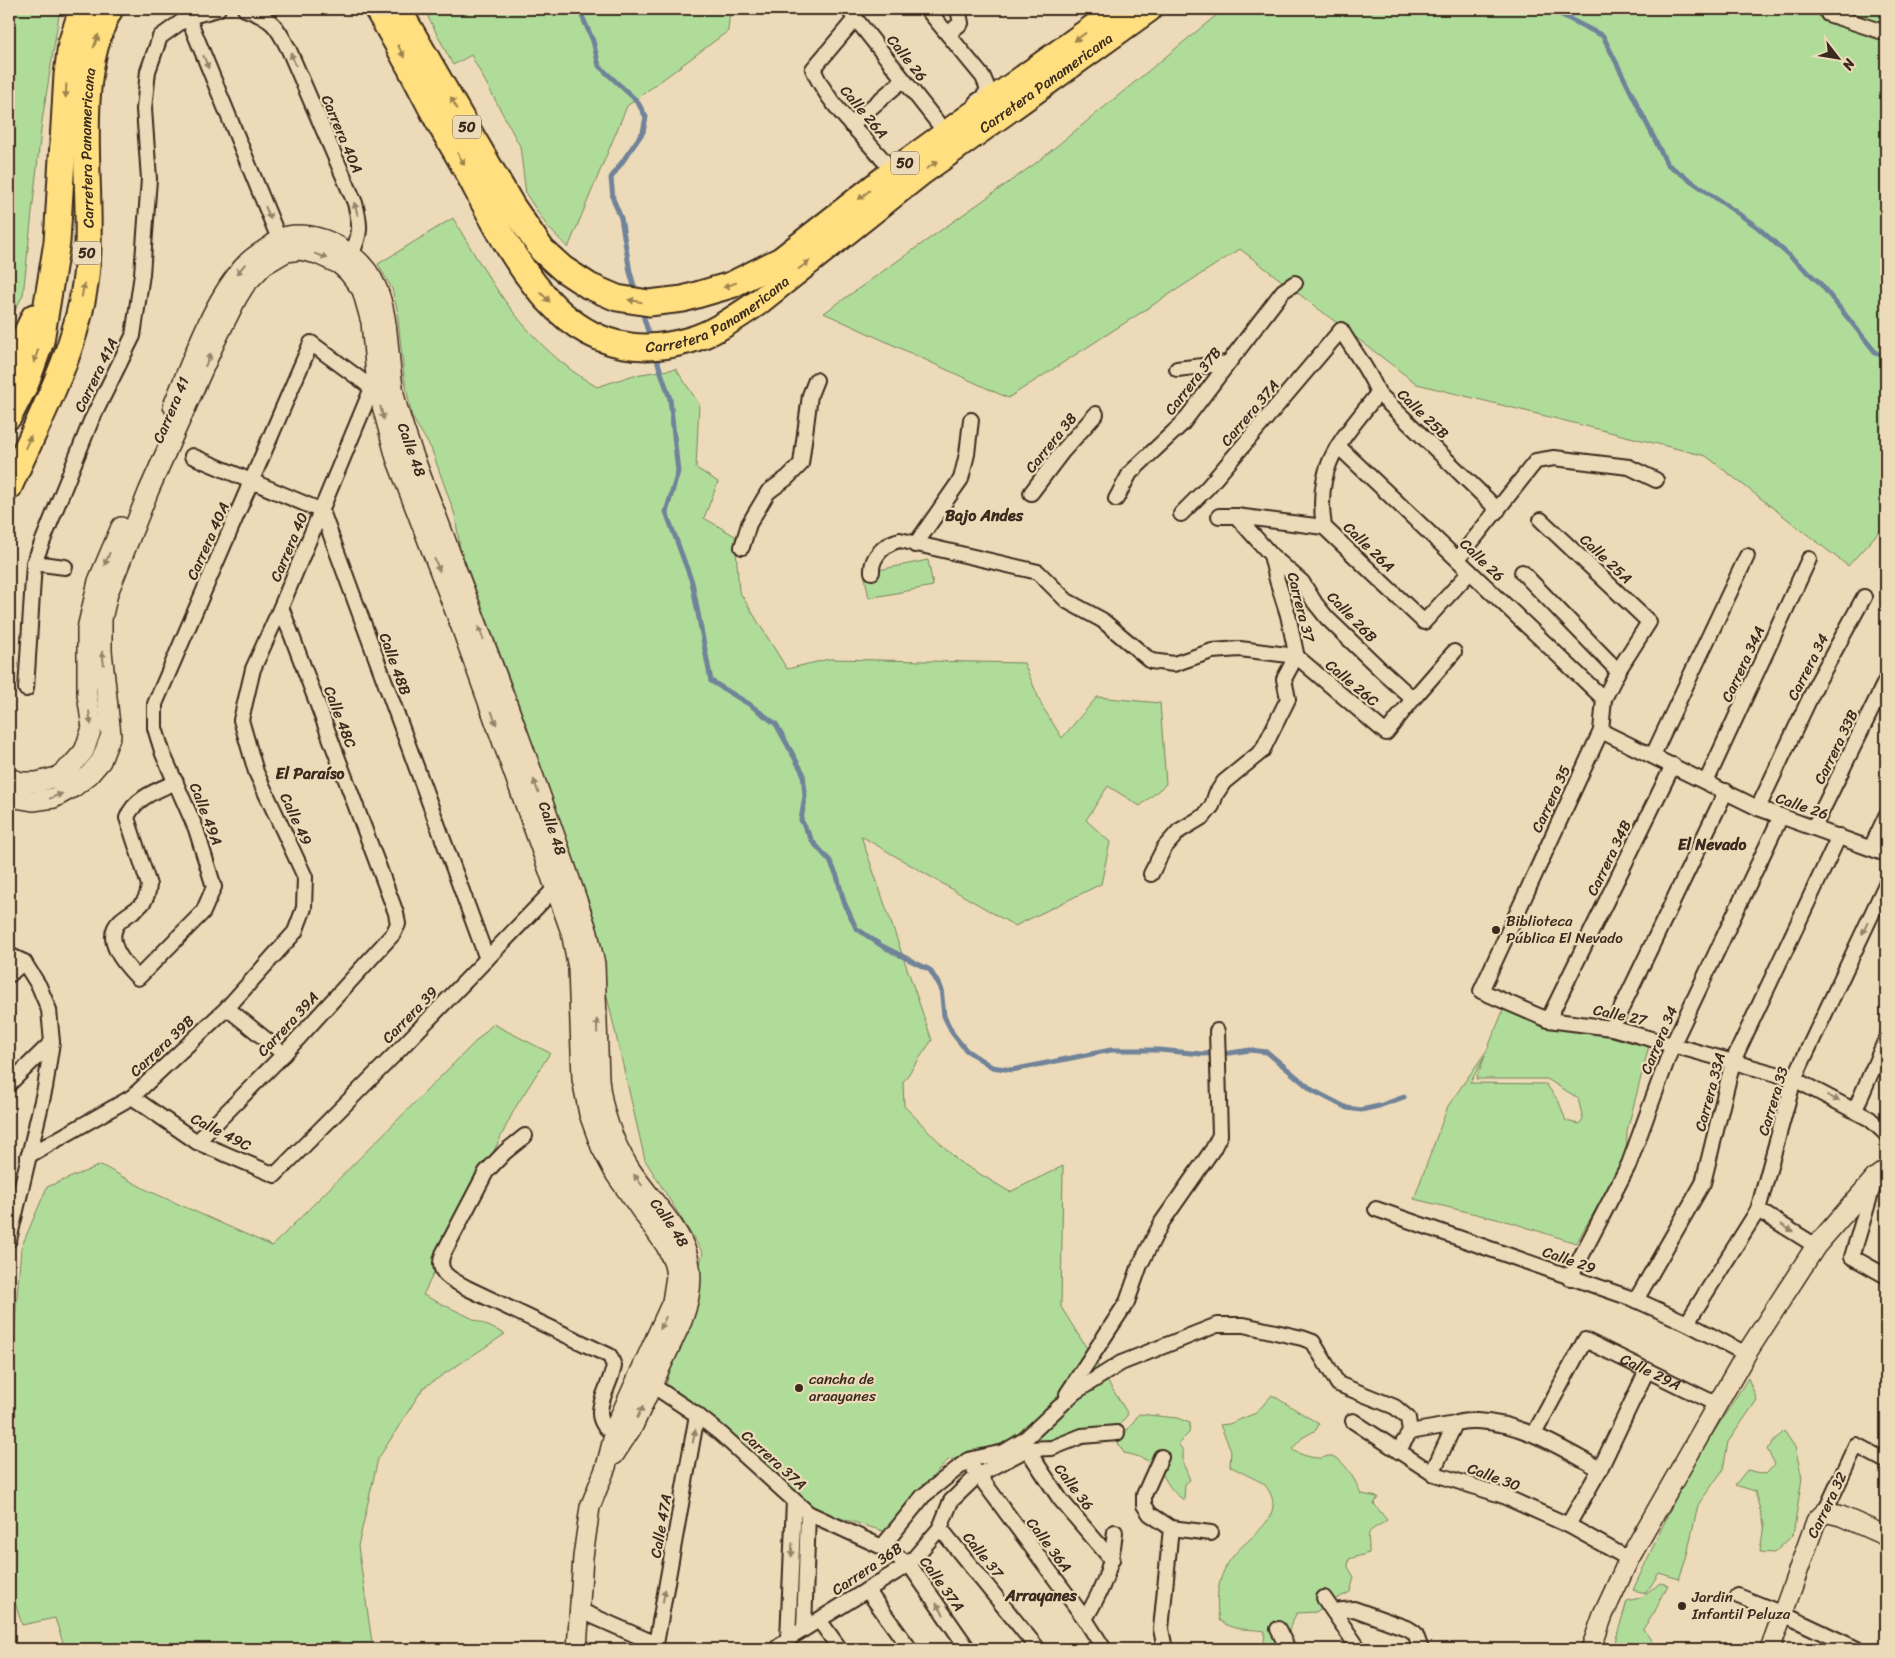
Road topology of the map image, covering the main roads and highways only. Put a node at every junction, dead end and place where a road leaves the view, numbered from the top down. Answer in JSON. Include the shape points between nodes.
{"nodes":[{"id":1,"x":82,"y":9,"type":"edge"},
{"id":2,"x":110,"y":9,"type":"edge"},
{"id":3,"x":377,"y":9,"type":"edge"},
{"id":4,"x":398,"y":9,"type":"edge"},
{"id":5,"x":1120,"y":9,"type":"edge"},
{"id":6,"x":1149,"y":9,"type":"edge"},
{"id":7,"x":279,"y":239,"type":"joint"},
{"id":8,"x":274,"y":258,"type":"joint"},
{"id":9,"x":52,"y":273,"type":"junction"},
{"id":10,"x":9,"y":370,"type":"edge"},
{"id":11,"x":381,"y":386,"type":"junction"},
{"id":12,"x":9,"y":416,"type":"edge"},
{"id":13,"x":9,"y":487,"type":"edge"},
{"id":14,"x":9,"y":778,"type":"edge"},
{"id":15,"x":9,"y":797,"type":"edge"},
{"id":16,"x":562,"y":881,"type":"junction"},
{"id":17,"x":1881,"y":1174,"type":"edge"},
{"id":18,"x":606,"y":1468,"type":"junction"},
{"id":19,"x":1886,"y":1536,"type":"edge"},
{"id":20,"x":576,"y":1649,"type":"edge"},
{"id":21,"x":1591,"y":1649,"type":"edge"},
{"id":22,"x":1770,"y":1649,"type":"edge"}],
"edges":[{"from":1,"to":9,"type":"highway","name":"Carretera Panamericana","number":"50","one_way":true,"via":[[68,67],[57,242]]},
{"from":13,"to":2,"type":"highway","name":"Carretera Panamericana","number":"50","one_way":true,"via":[[59,375],[76,326],[87,268],[88,90],[93,48]]},
{"from":3,"to":6,"type":"highway","name":"Carretera Panamericana","number":"50","one_way":true,"via":[[519,265],[559,312],[578,327],[615,344],[636,347],[691,340],[724,325],[756,304],[922,172]]},
{"from":5,"to":4,"type":"highway","name":"Carretera Panamericana","number":"50","one_way":true,"via":[[890,168],[780,260],[731,285],[683,299],[649,303],[617,298],[589,286],[542,250],[512,206]]},
{"from":7,"to":11,"type":"main road","name":"Calle 48","via":[[316,237],[351,255],[368,272],[381,296],[389,344]]},
{"from":7,"to":14,"type":"main road","name":"Carrera 41","one_way":true,"via":[[249,260],[232,280],[213,314],[98,581],[87,629],[87,694],[92,728],[84,751],[57,777],[37,782]]},
{"from":8,"to":11,"type":"main road","name":"Calle 48","one_way":true,"via":[[300,250],[317,254],[339,264],[356,281],[371,322]]},
{"from":15,"to":8,"type":"main road","name":"Carrera 41","one_way":true,"via":[[33,801],[54,798],[74,787],[102,761],[111,735],[102,651],[102,619],[108,592],[216,340],[237,298],[254,275]]},
{"from":9,"to":10,"type":"highway"},
{"from":9,"to":12,"type":"highway","name":"Carretera Panamericana","number":"50","one_way":true,"via":[[41,341],[26,384]]},
{"from":11,"to":16,"type":"main road","name":"Calle 48","via":[[399,411],[497,675]]},
{"from":16,"to":18,"type":"main road","name":"Calle 48","one_way":true,"via":[[577,956],[582,1079],[589,1114],[616,1174],[666,1246],[676,1276],[672,1302],[617,1423]]},
{"from":18,"to":16,"type":"main road","name":"Calle 48","one_way":true,"via":[[633,1426],[687,1310],[692,1271],[680,1238],[628,1165],[608,1122],[600,1093],[595,964],[588,933]]},
{"from":17,"to":21,"type":"main road","via":[[1816,1246],[1746,1354],[1629,1559]]},
{"from":18,"to":20,"type":"main road","name":"Calle 48","via":[[590,1507]]},
{"from":19,"to":22,"type":"main road","name":"Carrera 32","via":[[1824,1512],[1816,1521]]}]}
